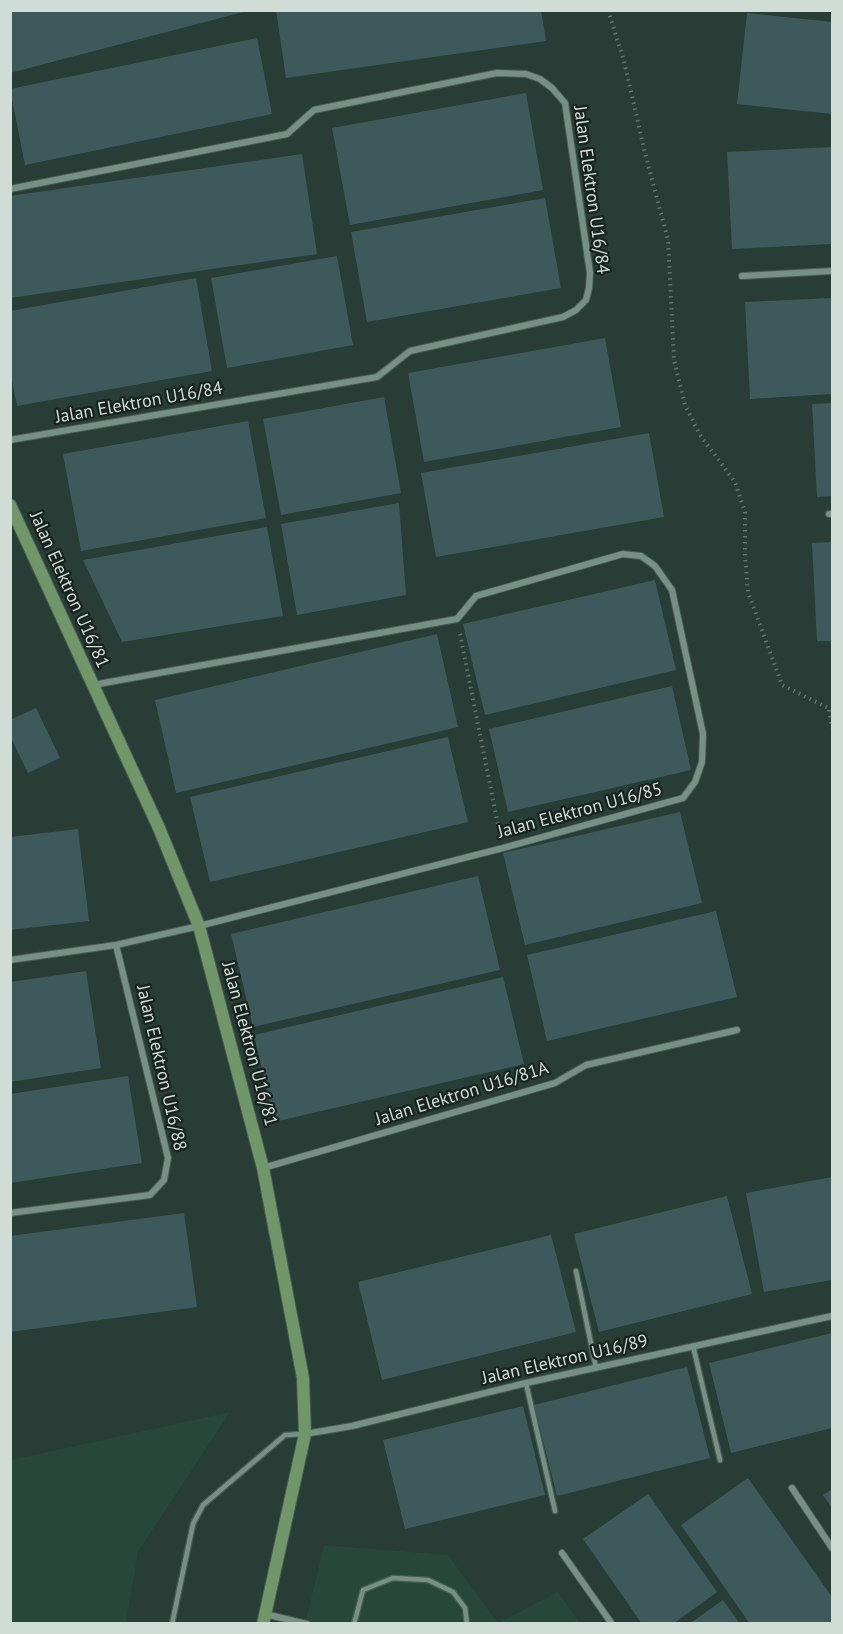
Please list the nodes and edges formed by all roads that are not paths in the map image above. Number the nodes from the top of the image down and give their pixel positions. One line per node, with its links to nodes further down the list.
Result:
1 (10, 189): 4 (street, Jalan Elektron U16/84)
2 (832, 272): 3 (street)
3 (742, 276)
4 (10, 440)
5 (10, 505): 6 (street, Jalan Elektron U16/81)
6 (92, 685): 7 (street, Jalan Elektron U16/81); 7 (street, Jalan Elektron U16/85)
7 (199, 926): 8 (street, Jalan Elektron U16/85); 11 (street, Jalan Elektron U16/81)
8 (116, 945): 9 (street); 12 (street, Jalan Elektron U16/88)
9 (10, 960)
10 (737, 1030): 11 (street, Jalan Elektron U16/81A)
11 (263, 1168): 18 (street, Jalan Elektron U16/81)
12 (10, 1213)
13 (576, 1271): 16 (lane)
14 (832, 1316): 15 (street, Jalan Elektron U16/89)
15 (693, 1346): 16 (street, Jalan Elektron U16/89); 19 (lane)
16 (596, 1368): 17 (street, Jalan Elektron U16/89)
17 (526, 1383): 18 (street, Jalan Elektron U16/89); 21 (lane)
18 (304, 1434): 24 (street, Jalan Elektron U16/81); 25 (lane)
19 (720, 1460)
20 (792, 1488): 22 (street)
21 (555, 1511)
22 (832, 1548)
23 (562, 1553): 29 (street)
24 (264, 1619): 26 (street)
25 (172, 1623)
26 (307, 1623)
27 (354, 1623): 28 (lane)
28 (467, 1623)
29 (612, 1623)

